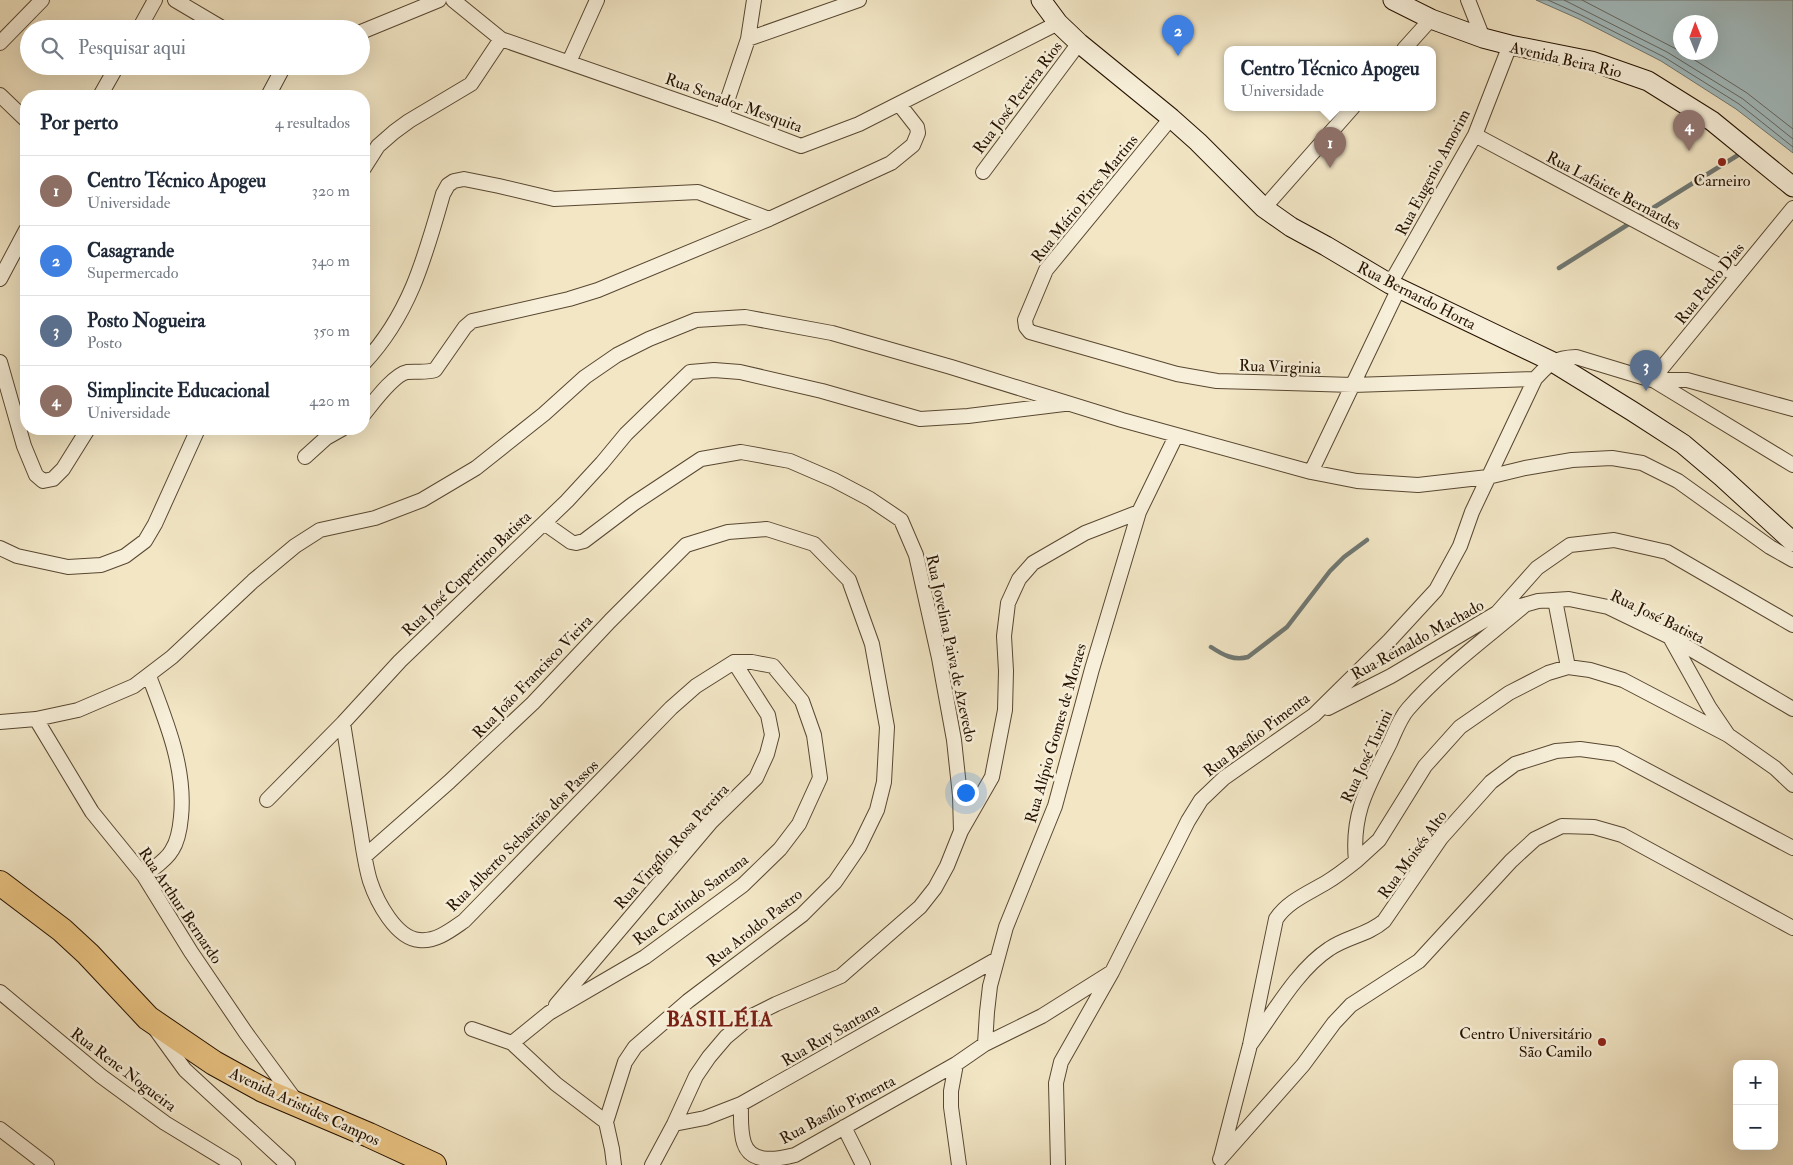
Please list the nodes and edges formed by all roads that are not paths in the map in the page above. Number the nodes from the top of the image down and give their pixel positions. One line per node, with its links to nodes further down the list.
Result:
1 (42, 0): 13 (street)
2 (156, 0): 14 (street)
3 (175, 0): 15 (street)
4 (439, 0): 18 (street)
5 (453, 0): 20 (street, Rua Senador Mesquita)
6 (597, 0): 26 (street)
7 (754, 0): 21 (street)
8 (859, 0): 21 (street)
9 (1041, 0): 16 (main road, Rua Bernardo Horta)
10 (1398, 0): 12 (main road, Avenida Beira Rio)
11 (1468, 0): 19 (street)
12 (1431, 18): 19 (main road, Avenida Beira Rio); 24 (street)
13 (22, 20)
14 (144, 20)
15 (209, 20)
16 (1058, 22): 23 (main road, Rua Bernardo Horta); 32 (street, Rua Senador Mesquita)
17 (20, 23): 22 (street)
18 (370, 28)
19 (1483, 38): 25 (main road, Avenida Beira Rio)
20 (501, 39): 26 (street, Rua Senador Mesquita); 38 (street)
21 (748, 39): 35 (street)
22 (0, 43)
23 (1079, 43): 36 (main road, Rua Bernardo Horta); 39 (street, Rua José Pereira Rios)
24 (1407, 46)
25 (1510, 46): 37 (street, Rua Eugenio Amorim); 40 (main road, Avenida Beira Rio)
26 (569, 62): 35 (street, Rua Senador Mesquita)
27 (112, 75): 29 (street)
28 (279, 75): 30 (street)
29 (103, 90)
30 (271, 90)
31 (0, 95): 34 (street)
32 (899, 104): 35 (street, Rua Senador Mesquita); 43 (street)
33 (1349, 111): 41 (street)
34 (20, 114)
35 (722, 116)
36 (1171, 118): 41 (main road, Rua Bernardo Horta); 48 (street, Rua Mário Pires Martins)
37 (1475, 135): 45 (street, Rua Lafaiete Bernardes); 47 (street, Rua Eugenio Amorim)
38 (370, 159)
39 (983, 172)
40 (1793, 187)
41 (1264, 208): 47 (main road, Rua Bernardo Horta)
42 (1793, 208): 45 (street, Rua Pedro Dias)
43 (769, 219): 49 (street); 56 (street)
44 (20, 241): 46 (street)
45 (1737, 275): 53 (street, Rua Pedro Dias)
46 (0, 279)
47 (1394, 286): 51 (main road, Rua Bernardo Horta); 54 (street, Rua Eugenio Amorim)
48 (1030, 332): 54 (street, Rua Virginia)
49 (370, 357)
50 (0, 362): 58 (street)
51 (1551, 362): 52 (street, Rua Basílio Pimenta); 53 (street); 71 (main road, Rua Bernardo Horta)
52 (1535, 379): 54 (street, Rua Virginia); 67 (street, Rua Basílio Pimenta)
53 (1652, 380): 57 (street); 65 (street)
54 (1353, 385): 66 (street, Rua Eugenio Amorim)
55 (1068, 404): 63 (street); 69 (street, Rua José Cupertino Batista); 81 (street)
56 (370, 407)
57 (1793, 409)
58 (20, 432)
59 (21, 435): 60 (street)
60 (84, 435)
61 (195, 435): 72 (street)
62 (327, 435): 64 (street)
63 (1176, 436): 66 (street); 68 (street, Rua Alípio Gomes de Moraes)
64 (305, 457)
65 (1793, 466)
66 (1311, 472): 67 (street)
67 (1488, 477): 73 (street); 83 (street, Rua Basílio Pimenta)
68 (1139, 512): 92 (street); 99 (street, Rua Alípio Gomes de Moraes)
69 (544, 523): 86 (street, Rua José Cupertino Batista); 92 (street, Rua Jovelina Paiva de Azevedo)
70 (728, 532): 94 (street, Rua João Francisco Vieira); 111 (street, Rua Aroldo Pastro)
71 (1792, 538)
72 (0, 548)
73 (1793, 560)
74 (1555, 600): 75 (street, Rua José Batista); 78 (street, Rua José Batista); 80 (street)
75 (1525, 605): 76 (street, Rua José Batista); 95 (street, Rua José Turini)
76 (1497, 613): 77 (street, Rua Reinaldo Machado); 83 (street, Rua Reinaldo Machado)
77 (1793, 625)
78 (1670, 638): 82 (street, Rua José Batista); 87 (street)
79 (734, 662): 94 (street, Rua Alberto Sebastião dos Passos); 102 (street, Rua Virgílio Rosa Pereira); 102 (street, Rua Carlindo Santana)
80 (1568, 667): 87 (street); 95 (street)
81 (149, 676): 84 (street); 96 (street)
82 (1793, 709)
83 (1314, 715): 100 (street, Rua Basílio Pimenta)
84 (36, 718): 85 (street); 96 (street, Rua Arthur Bernardo)
85 (0, 722)
86 (343, 723): 91 (street, Rua José Cupertino Batista); 94 (street, Rua Alberto Sebastião dos Passos)
87 (1728, 735): 88 (street)
88 (1775, 768): 89 (street); 90 (street)
89 (1793, 777)
90 (1793, 785)
91 (267, 800)
92 (961, 831): 112 (street)
93 (1793, 848): 107 (street, Rua Moisés Alto)
94 (364, 856)
95 (1356, 861): 107 (street)
96 (144, 876): 110 (street, Rua Arthur Bernardo)
97 (0, 883): 103 (highway, Avenida Aristides Campos)
98 (1793, 928): 115 (street)
99 (997, 959): 106 (street, Rua Alípio Gomes de Moraes); 109 (street, Rua Ruy Santana)
100 (1112, 972): 106 (street, Rua Basílio Pimenta); 124 (street)
101 (0, 992): 117 (street, Rua Rene Nogueira)
102 (549, 1013): 105 (street, Rua Carlindo Santana)
103 (148, 1018): 110 (highway, Avenida Aristides Campos); 118 (street)
104 (472, 1029): 105 (street)
105 (512, 1043): 111 (street)
106 (985, 1044): 108 (street, Rua Basílio Pimenta)
107 (1250, 1045): 115 (street)
108 (956, 1064): 113 (street, Rua Basílio Pimenta); 123 (street)
109 (741, 1104): 112 (street, Rua Ruy Santana); 113 (street, Rua Basílio Pimenta)
110 (301, 1107): 119 (highway, Avenida Aristides Campos)
111 (606, 1122): 120 (street)
112 (674, 1124): 121 (street)
113 (844, 1127): 122 (street)
114 (0, 1129): 116 (street)
115 (1220, 1162)
116 (47, 1165)
117 (234, 1165)
118 (288, 1165)
119 (434, 1165)
120 (614, 1165)
121 (652, 1165)
122 (862, 1165)
123 (959, 1165)
124 (1058, 1165)

